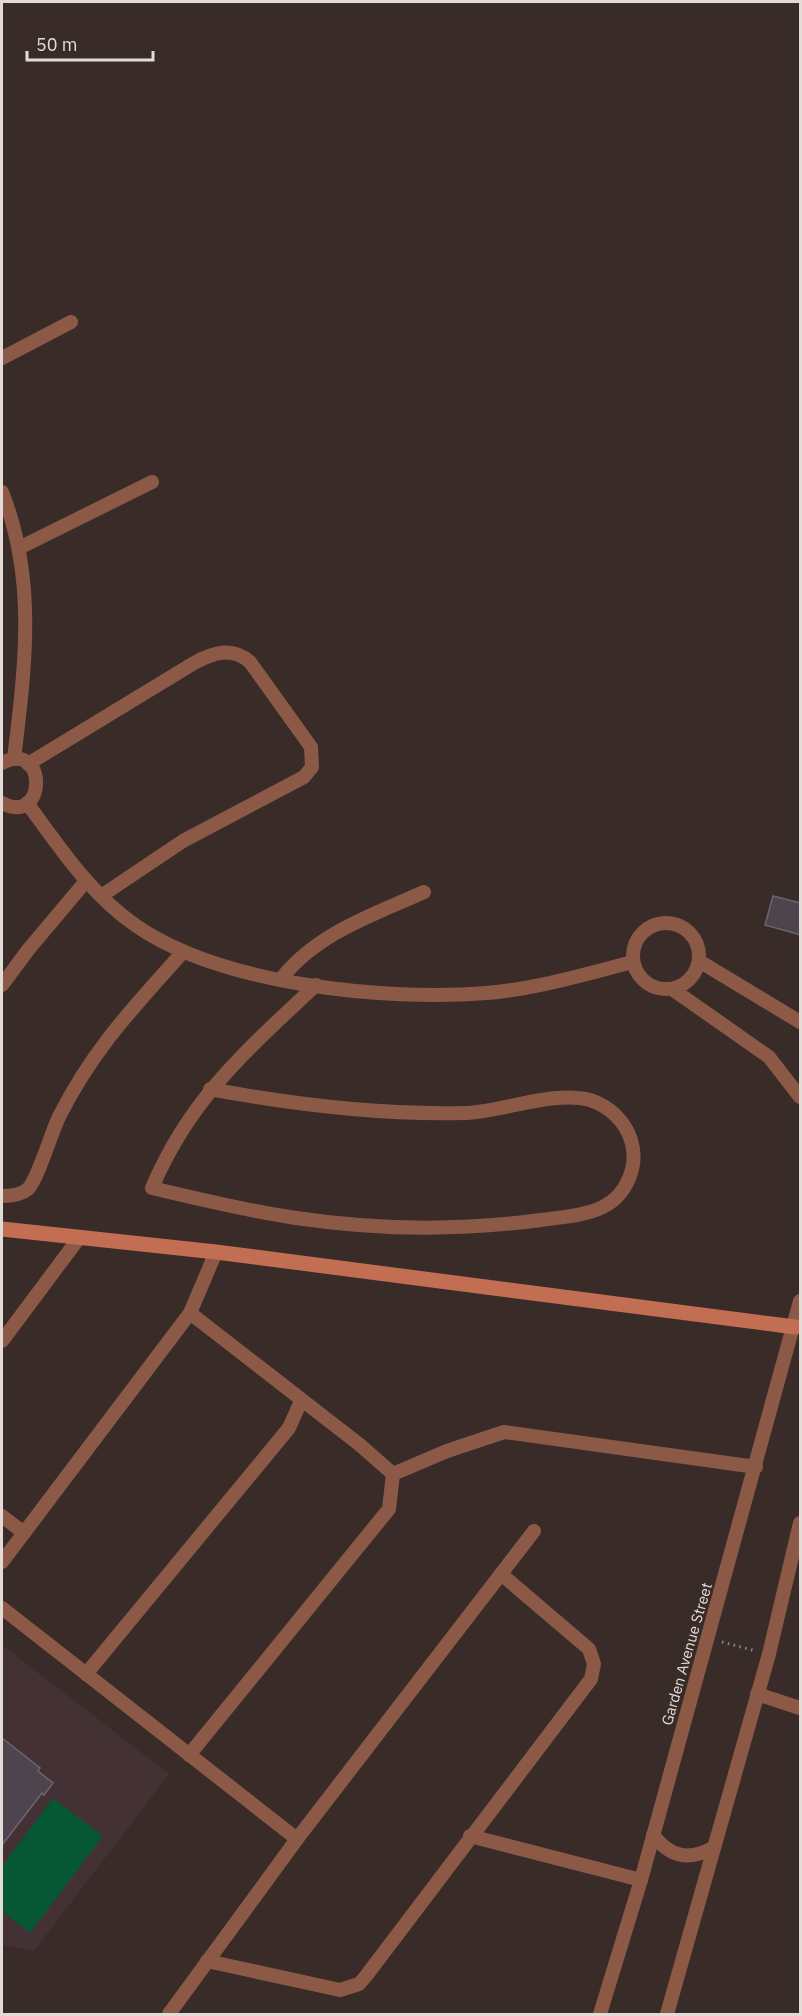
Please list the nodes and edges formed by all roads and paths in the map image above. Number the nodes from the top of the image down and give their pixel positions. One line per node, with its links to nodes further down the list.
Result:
1 (71, 322): 2 (street)
2 (2, 358)
3 (152, 482): 5 (street)
4 (2, 492): 5 (street)
5 (19, 548): 6 (street)
6 (8, 761): 7 (street)
7 (28, 764): 9 (street); 12 (street)
8 (2, 803): 9 (street)
9 (27, 803): 10 (street)
10 (86, 881): 12 (street); 17 (street)
11 (424, 892): 16 (street)
12 (101, 896): 13 (street)
13 (183, 952): 16 (street); 23 (street)
14 (699, 960): 15 (street); 19 (street); 20 (street)
15 (633, 962): 18 (street); 19 (street)
16 (281, 979): 18 (street)
17 (2, 985)
18 (316, 985): 21 (street)
19 (672, 989): 22 (street)
20 (801, 1022)
21 (210, 1089): 21 (street)
22 (801, 1097)
23 (2, 1196)
24 (2, 1230): 25 (street)
25 (79, 1238): 26 (street); 30 (street)
26 (216, 1252): 28 (street); 29 (street)
27 (801, 1301): 29 (street, Garden Avenue Street)
28 (190, 1313): 31 (street); 37 (street)
29 (795, 1327): 32 (street, Garden Avenue Street)
30 (2, 1341)
31 (301, 1401): 33 (street); 43 (street)
32 (756, 1467): 33 (street); 41 (street, Garden Avenue Street)
33 (393, 1474): 46 (street)
34 (2, 1516): 37 (street)
35 (801, 1523): 42 (street)
36 (534, 1531): 39 (street)
37 (24, 1533): 38 (street)
38 (2, 1562)
39 (501, 1574): 48 (street); 49 (street)
40 (2, 1608): 43 (street)
41 (708, 1639): 42 (path); 47 (street, Garden Avenue Street)
42 (769, 1654): 44 (street)
43 (86, 1674): 46 (street)
44 (757, 1694): 45 (street); 50 (street)
45 (801, 1708)
46 (189, 1755): 49 (street)
47 (652, 1835): 50 (street); 51 (street, Garden Avenue Street)
48 (470, 1836): 51 (street); 52 (street)
49 (297, 1839): 52 (street)
50 (713, 1848): 55 (street)
51 (641, 1880): 54 (street, Garden Avenue Street)
52 (207, 1961): 53 (street)
53 (169, 2014)
54 (600, 2014)
55 (667, 2014)

